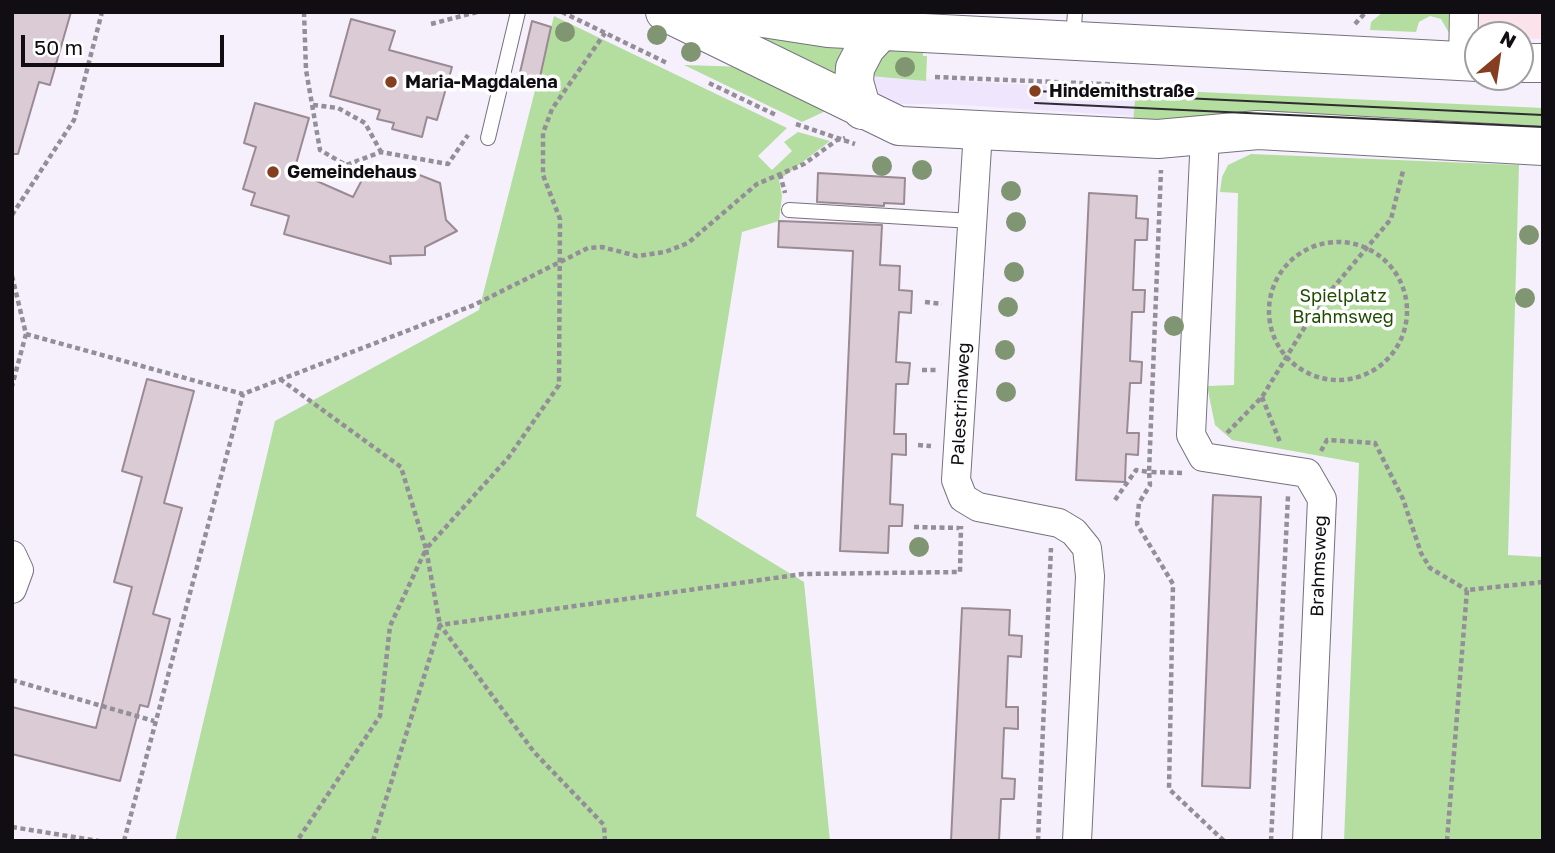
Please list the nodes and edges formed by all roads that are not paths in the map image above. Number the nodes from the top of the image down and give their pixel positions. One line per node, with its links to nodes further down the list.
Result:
1 (518, 12): 10 (lane)
2 (665, 12): 7 (street)
3 (724, 12): 5 (street)
4 (1074, 27): 5 (street); 6 (street)
5 (881, 31): 7 (street)
6 (1464, 61)
7 (862, 110): 8 (street)
8 (978, 131): 9 (street); 13 (street, Palestrinaweg)
9 (1205, 135): 11 (street); 17 (street, Brahmsweg)
10 (488, 138)
11 (1543, 146)
12 (789, 210): 13 (lane)
13 (972, 221): 16 (street, Palestrinaweg)
14 (12, 555): 15 (street)
15 (12, 589)
16 (1077, 841)
17 (1307, 841)

